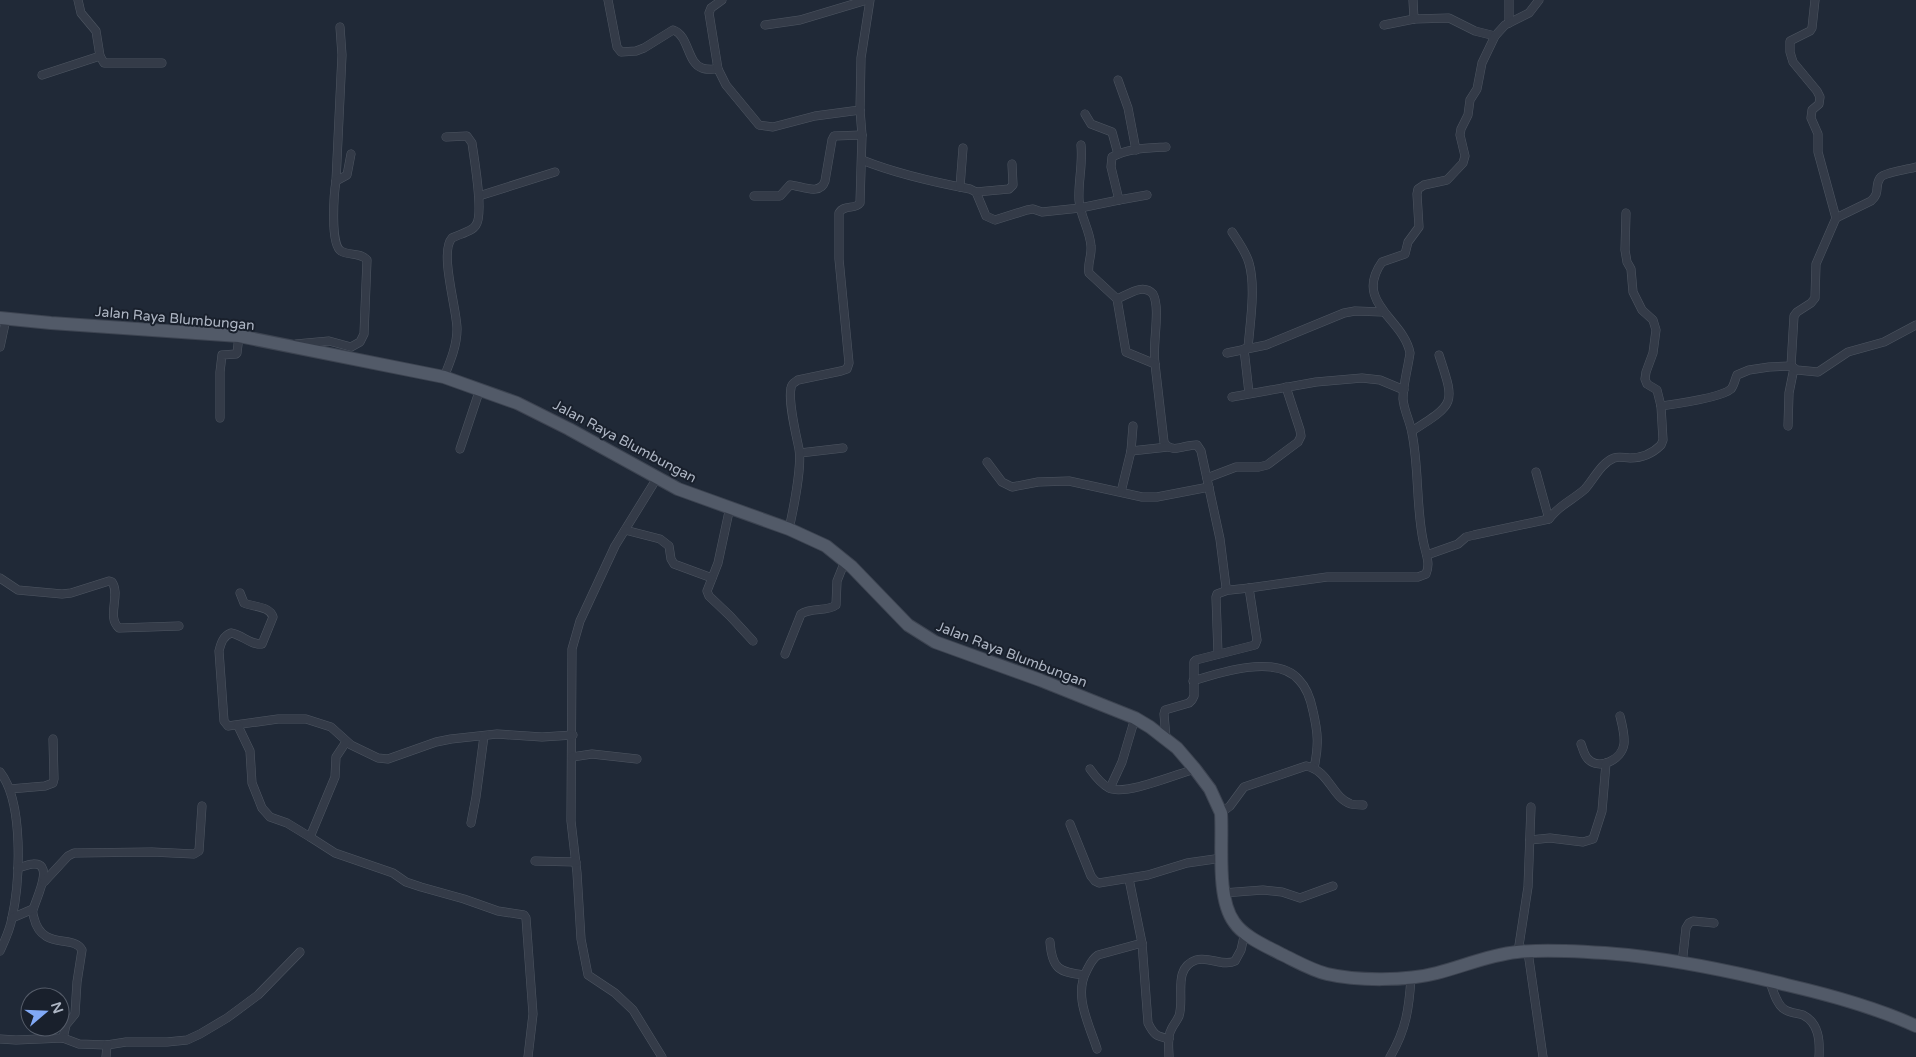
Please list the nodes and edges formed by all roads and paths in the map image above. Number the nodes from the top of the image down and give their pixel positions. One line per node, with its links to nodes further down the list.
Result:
1 (78, 0): 15 (street)
2 (608, 0): 17 (street)
3 (722, 0): 17 (street)
4 (868, 0): 11 (street); 20 (street)
5 (1413, 0): 9 (street)
6 (1509, 0): 10 (street)
7 (1539, 0): 10 (street)
8 (1815, 0): 43 (street)
9 (1414, 20): 12 (street); 14 (street)
10 (1508, 23): 14 (street)
11 (765, 25)
12 (1384, 25)
13 (340, 27): 34 (street)
14 (1495, 36): 46 (street)
15 (100, 56): 16 (street); 18 (street)
16 (162, 63)
17 (718, 69): 20 (street)
18 (42, 75)
19 (1118, 80): 27 (street)
20 (860, 110): 22 (street)
21 (1085, 114): 29 (street)
22 (862, 134): 30 (street); 39 (street)
23 (446, 137): 38 (street)
24 (1081, 145): 41 (street)
25 (1166, 146): 27 (street)
26 (963, 148): 35 (street)
27 (1136, 150): 29 (street)
28 (351, 154): 34 (street)
29 (1118, 154): 40 (street)
30 (862, 160): 35 (street); 72 (street)
31 (1012, 164): 36 (street)
32 (1916, 167): 43 (street)
33 (555, 172): 38 (street)
34 (336, 182): 50 (street)
35 (960, 187): 36 (street)
36 (976, 192): 41 (street)
37 (1147, 195): 40 (street)
38 (478, 196): 57 (street)
39 (754, 196)
40 (1119, 200): 41 (street)
41 (1080, 208): 45 (street)
42 (1626, 213): 63 (street)
43 (1836, 218): 56 (street)
44 (1232, 232): 52 (street)
45 (1118, 299): 55 (street); 55 (street)
46 (1383, 312): 52 (street); 60 (street)
47 (3, 318): 49 (main road, Jalan Raya Blumbungan); 51 (street)
48 (1916, 325): 56 (street)
49 (239, 336): 50 (main road, Jalan Raya Blumbungan); 64 (street)
50 (289, 345): 57 (main road, Jalan Raya Blumbungan)
51 (0, 347)
52 (1246, 349): 53 (street); 61 (street)
53 (1227, 353)
54 (1438, 355): 67 (street)
55 (1154, 364): 68 (street)
56 (1792, 367): 63 (street); 66 (street)
57 (444, 378): 59 (main road, Jalan Raya Blumbungan)
58 (1286, 387): 60 (street); 61 (street); 76 (street)
59 (480, 389): 70 (street); 75 (main road, Jalan Raya Blumbungan)
60 (1404, 390): 67 (street)
61 (1249, 393): 62 (street)
62 (1232, 397)
63 (1661, 406): 80 (street)
64 (220, 418)
65 (1133, 426): 71 (street)
66 (1788, 426)
67 (1412, 431): 83 (street)
68 (1168, 447): 71 (street); 76 (street)
69 (843, 448): 72 (street)
70 (460, 449)
71 (1131, 451): 78 (street)
72 (800, 453): 81 (street)
73 (987, 462): 78 (street)
74 (1536, 472): 80 (street)
75 (658, 478): 79 (main road, Jalan Raya Blumbungan); 82 (street)
76 (1207, 478): 77 (street)
77 (1209, 487): 78 (street); 88 (street)
78 (1121, 492)
79 (730, 507): 81 (main road, Jalan Raya Blumbungan); 86 (street)
80 (1550, 519): 83 (street)
81 (789, 529): 84 (main road, Jalan Raya Blumbungan)
82 (625, 530): 86 (street); 98 (street)
83 (1427, 555): 87 (street)
84 (844, 561): 92 (street); 96 (main road, Jalan Raya Blumbungan)
85 (0, 578): 90 (street)
86 (712, 578): 91 (street)
87 (1249, 588): 88 (street); 93 (street)
88 (1228, 590): 93 (street)
89 (240, 593): 97 (street)
90 (179, 626)
91 (753, 641)
92 (786, 654)
93 (1218, 654): 94 (street)
94 (1193, 681): 100 (street); 107 (street)
95 (1620, 716): 106 (street)
96 (1135, 718): 100 (main road, Jalan Raya Blumbungan); 111 (street)
97 (238, 726): 102 (street); 119 (street)
98 (573, 735): 99 (street); 104 (street)
99 (484, 736): 102 (street); 117 (street)
100 (1166, 738): 109 (main road, Jalan Raya Blumbungan)
101 (53, 739): 112 (street)
102 (346, 742): 119 (street)
103 (1581, 744): 106 (street)
104 (572, 756): 105 (street); 123 (street)
105 (637, 759)
106 (1606, 763): 120 (street)
107 (1314, 768): 113 (street); 116 (street)
108 (1090, 769): 111 (street)
109 (1195, 769): 111 (street); 116 (main road, Jalan Raya Blumbungan)
110 (0, 772): 112 (street)
111 (1110, 788)
112 (10, 789): 124 (street)
113 (1363, 805)
114 (202, 806): 126 (street)
115 (1532, 807): 120 (street)
116 (1221, 813): 121 (main road, Jalan Raya Blumbungan)
117 (471, 823)
118 (1070, 824): 125 (street)
119 (310, 837): 149 (street)
120 (1530, 840): 137 (street)
121 (1222, 858): 125 (street); 128 (main road, Jalan Raya Blumbungan)
122 (535, 861): 123 (street)
123 (576, 862): 150 (street)
124 (18, 868): 126 (street); 130 (street)
125 (1129, 879): 134 (street)
126 (44, 882): 129 (street)
127 (1333, 886): 128 (street)
128 (1223, 893): 132 (main road, Jalan Raya Blumbungan)
129 (33, 909): 130 (street); 143 (street)
130 (12, 918): 135 (street)
131 (1714, 923): 138 (street)
132 (1245, 932): 140 (main road, Jalan Raya Blumbungan); 145 (street)
133 (1050, 942): 139 (street)
134 (1142, 943): 139 (street); 145 (street)
135 (0, 951)
136 (300, 952): 146 (street)
137 (1523, 952): 138 (main road, Jalan Raya Blumbungan); 140 (main road, Jalan Raya Blumbungan); 153 (street)
138 (1682, 964): 141 (main road, Jalan Raya Blumbungan)
139 (1084, 975): 147 (street)
140 (1411, 978): 152 (street)
141 (1769, 980): 142 (main road, Jalan Raya Blumbungan); 154 (street)
142 (1916, 1026)
143 (63, 1038): 144 (street); 146 (street)
144 (0, 1039)
145 (1169, 1039): 151 (street)
146 (107, 1044): 148 (street)
147 (1097, 1049)
148 (106, 1057)
149 (528, 1057)
150 (662, 1057)
151 (1169, 1057)
152 (1390, 1057)
153 (1543, 1057)
154 (1819, 1057)

